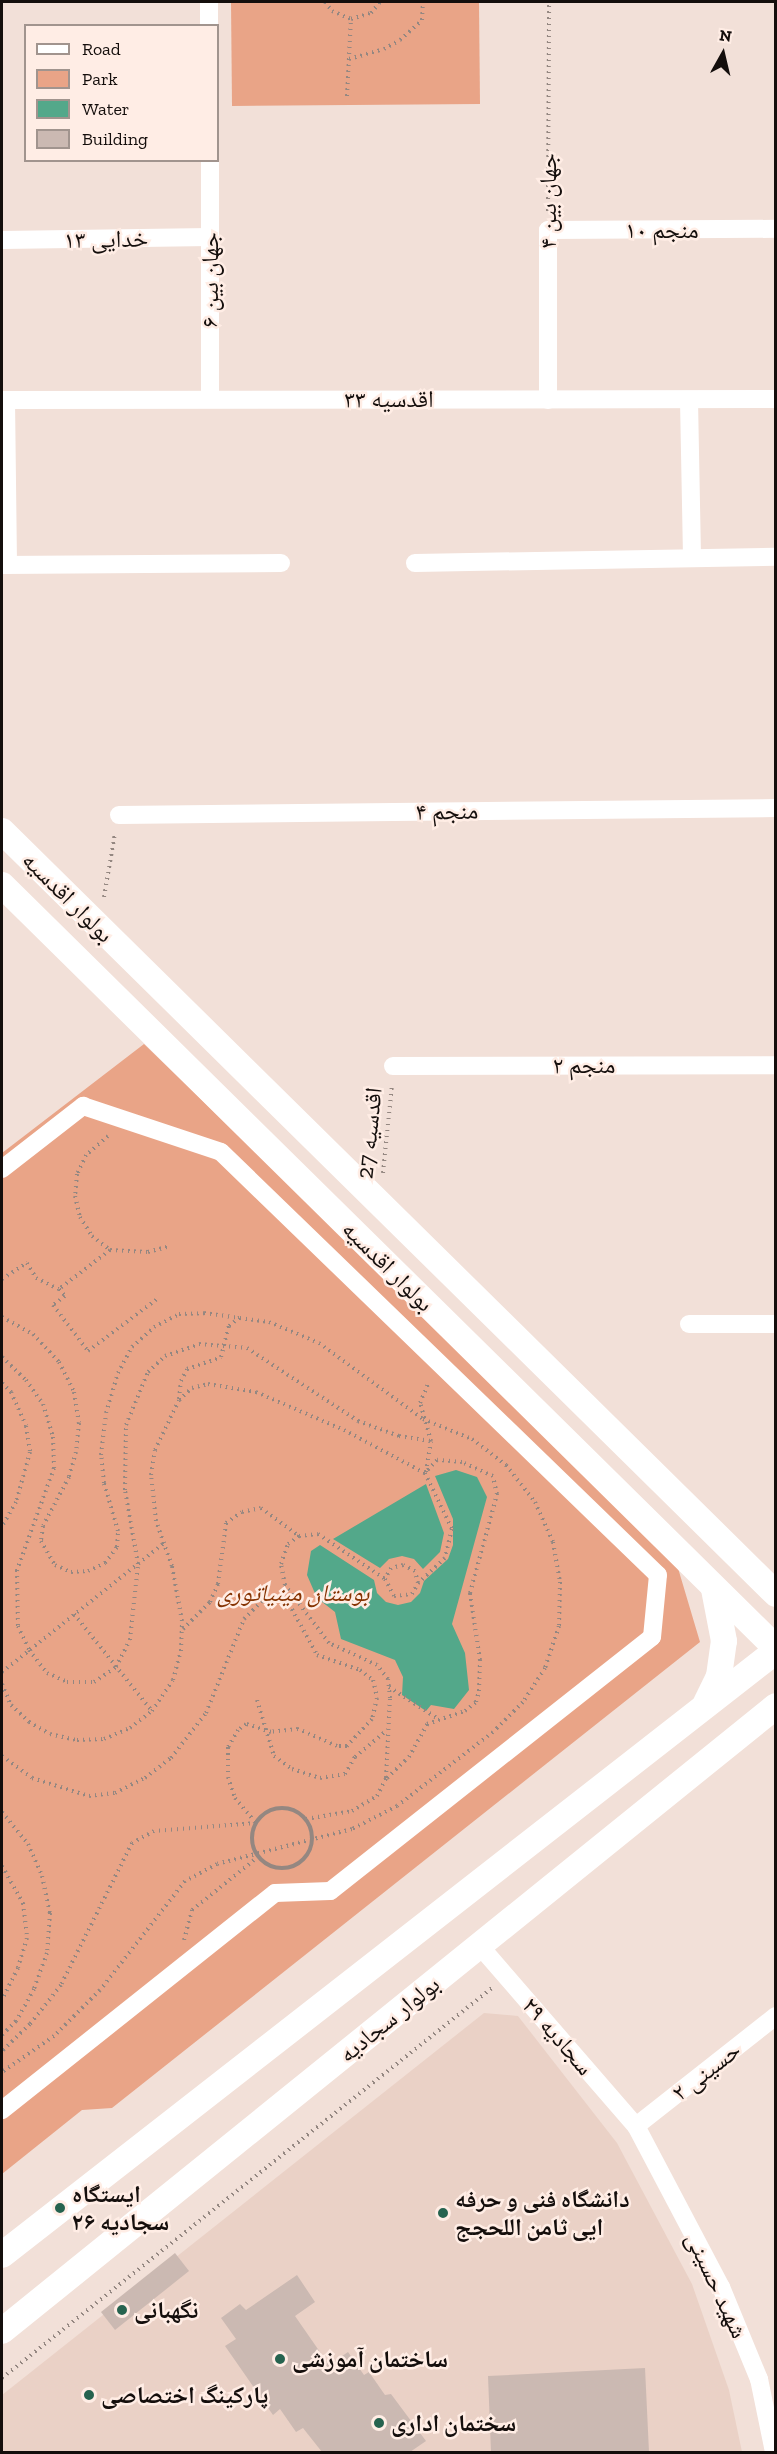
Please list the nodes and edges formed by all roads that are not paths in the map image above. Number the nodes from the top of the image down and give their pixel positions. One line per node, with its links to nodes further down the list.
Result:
1 (209, 2): 2 (street)
2 (209, 24)
3 (210, 162): 6 (street, جهان بین ۶)
4 (776, 229): 5 (street, منجم ۱۰)
5 (548, 230): 11 (street, جهان بین ۴)
6 (210, 237): 7 (street, خدایی ۱۳); 8 (street, جهان بین ۶)
7 (2, 240)
8 (210, 399): 10 (street, اقدسیه ۳۳); 11 (street, اقدسیه ۳۳)
9 (776, 399): 12 (street, اقدسیه ۳۳)
10 (4, 400): 17 (street)
11 (548, 400): 12 (street, اقدسیه ۳۳)
12 (689, 400): 14 (street)
13 (776, 557): 14 (street)
14 (692, 558): 16 (street)
15 (281, 563): 17 (street)
16 (415, 563)
17 (5, 565)
18 (776, 808): 19 (street, منجم ۴)
19 (119, 815)
20 (2, 831): 28 (main road, بولوار اقدسیه)
21 (2, 885): 27 (main road, بولوار اقدسیه)
22 (776, 1065): 23 (street, منجم ۲)
23 (393, 1066)
24 (2, 1169): 34 (street)
25 (689, 1324): 26 (street)
26 (776, 1324)
27 (712, 1586): 29 (main road, بولوار اقدسیه); 30 (main road)
28 (776, 1594)
29 (776, 1650): 30 (main road)
30 (705, 1706): 36 (main road)
31 (776, 1706): 32 (main road, بولوار سجادیه)
32 (479, 1946): 35 (street, سجادیه ۲۹); 37 (main road, بولوار سجادیه)
33 (776, 2016): 35 (street, حسینی ۲)
34 (2, 2110)
35 (636, 2126): 38 (street, شهید حسینی)
36 (2, 2255)
37 (2, 2331)
38 (774, 2452)

